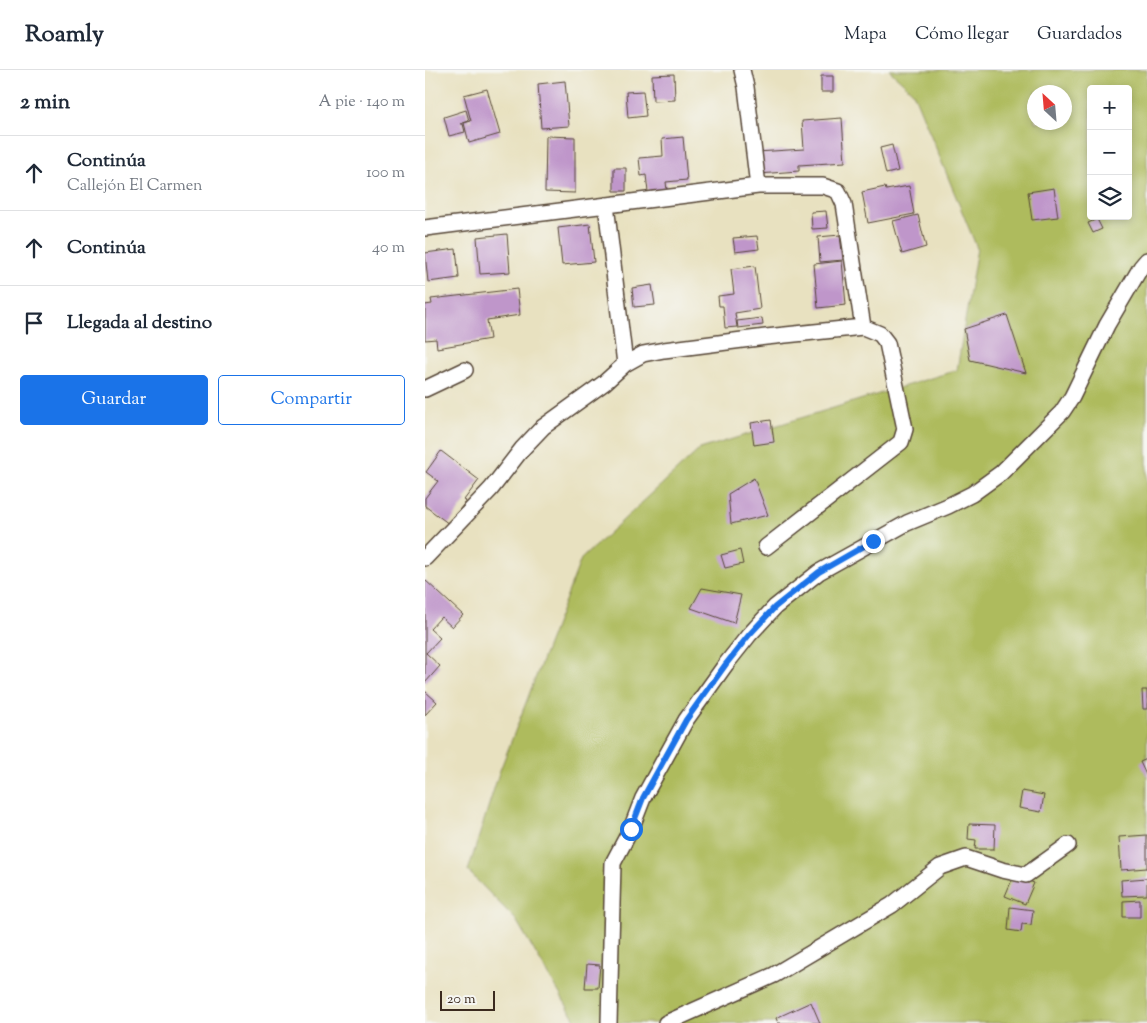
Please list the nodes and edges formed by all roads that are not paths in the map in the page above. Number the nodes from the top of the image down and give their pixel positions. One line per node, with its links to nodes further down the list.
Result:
1 (742, 70): 2 (street)
2 (757, 186): 3 (street); 6 (street)
3 (606, 206): 4 (street); 7 (street)
4 (425, 228)
5 (1147, 260): 13 (street)
6 (863, 327): 7 (street); 10 (street)
7 (625, 364): 11 (street)
8 (465, 370): 9 (street)
9 (425, 389)
10 (766, 547)
11 (425, 558)
12 (1068, 845): 14 (street)
13 (609, 1023)
14 (666, 1023)

